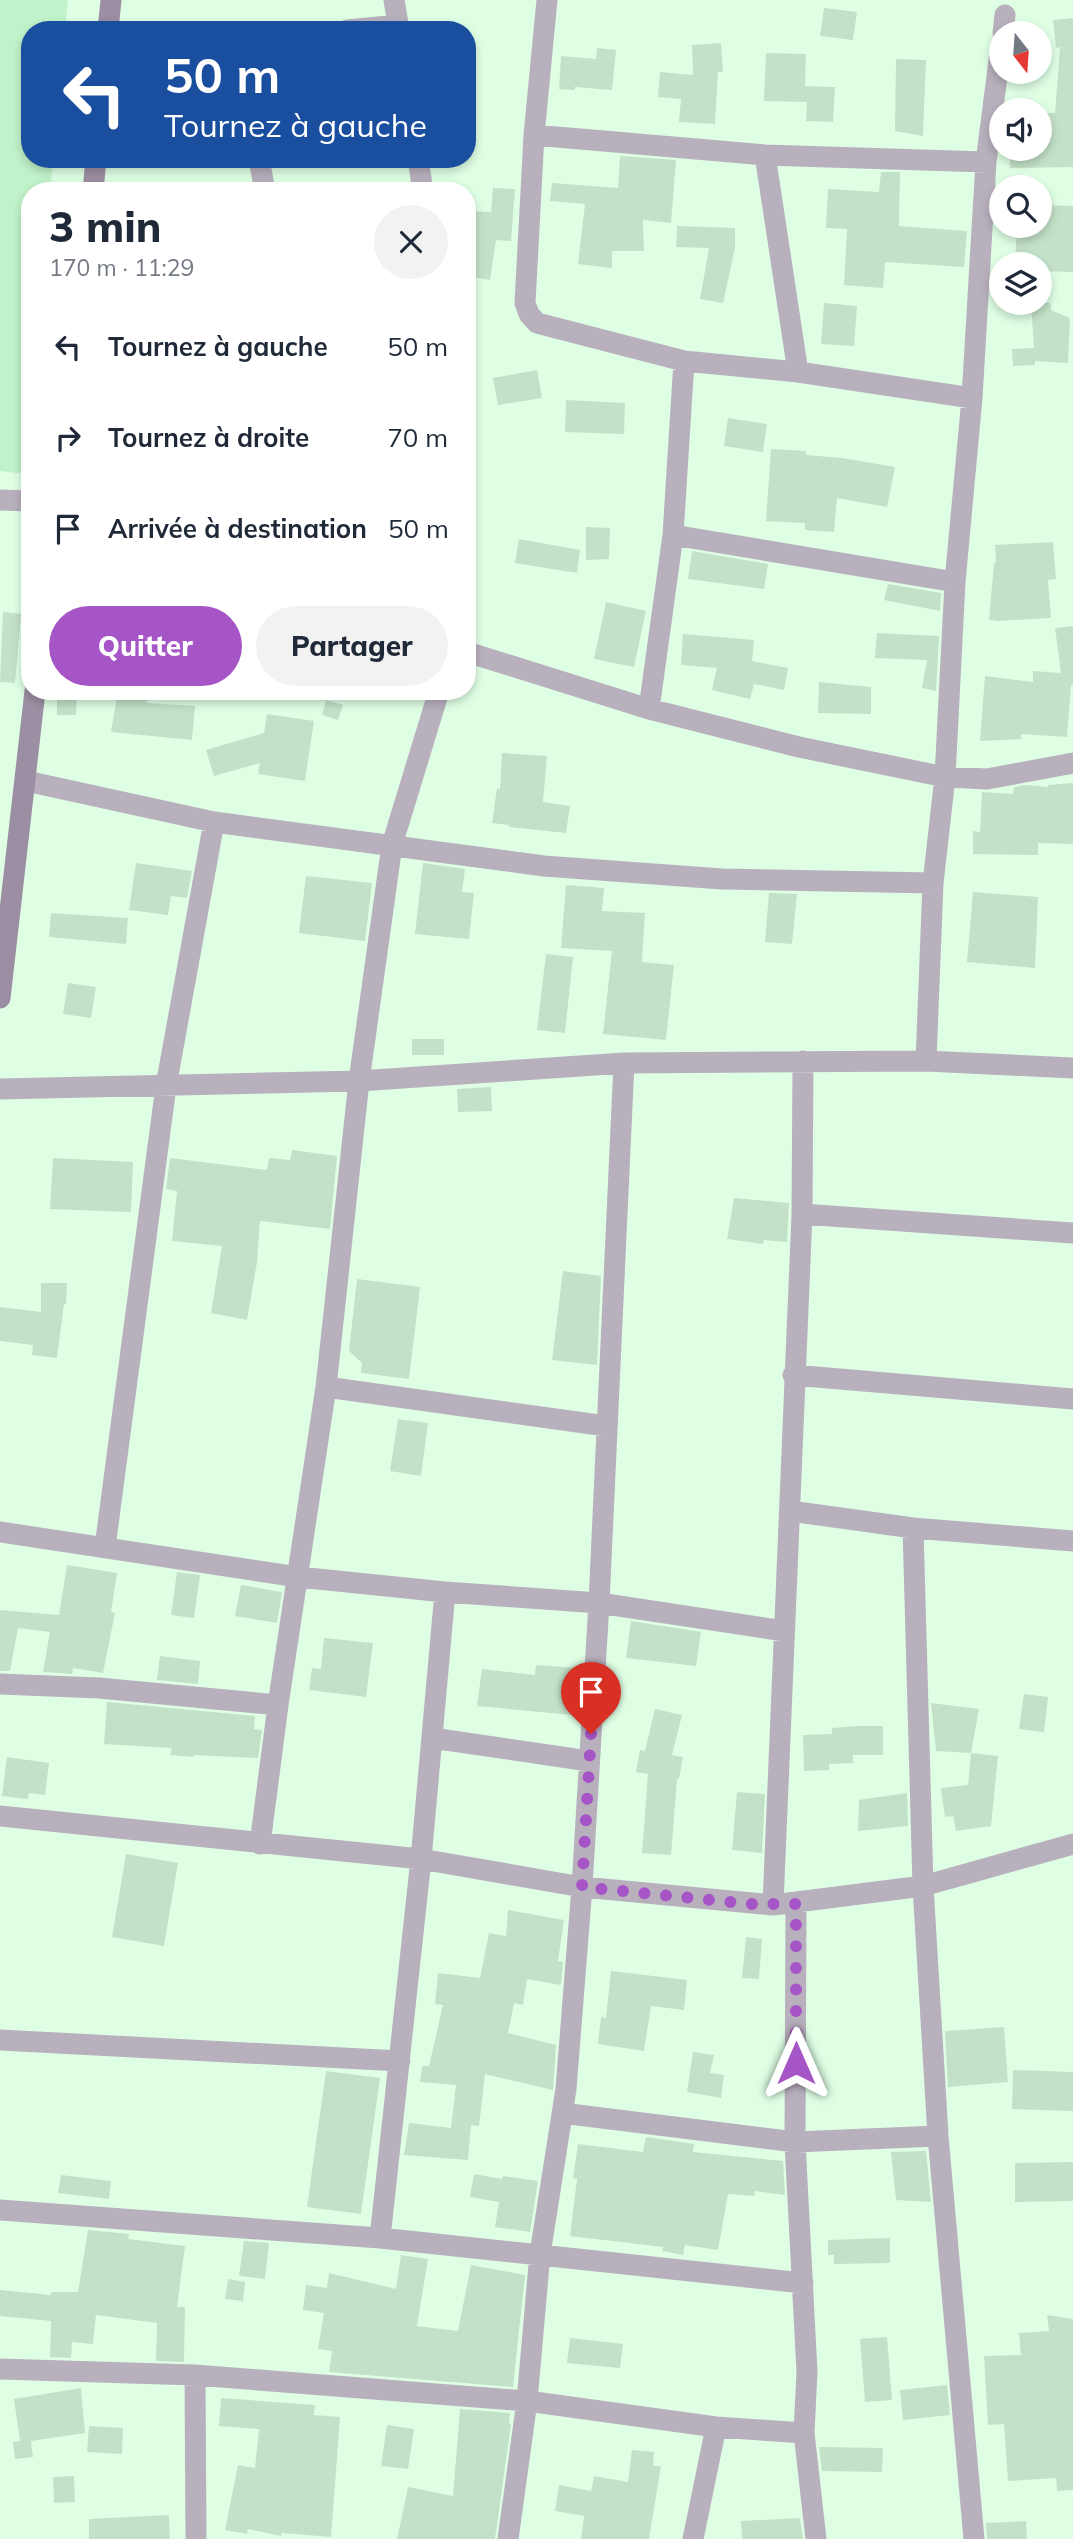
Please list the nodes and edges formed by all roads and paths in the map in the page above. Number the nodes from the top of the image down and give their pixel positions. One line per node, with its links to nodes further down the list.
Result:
1 (111, 0): 4 (main road)
2 (394, 0): 5 (street)
3 (547, 0): 7 (street)
4 (109, 21)
5 (398, 21)
6 (996, 84): 9 (street)
7 (534, 135): 8 (street); 10 (street)
8 (765, 155): 9 (street); 11 (street)
9 (986, 162): 12 (street)
10 (684, 361): 11 (street); 15 (street)
11 (798, 372): 12 (street)
12 (972, 398): 16 (street)
13 (0, 500): 14 (street)
14 (21, 501)
15 (673, 535): 16 (street); 20 (street)
16 (956, 582): 22 (street)
17 (476, 655): 20 (street)
18 (34, 700): 23 (main road)
19 (436, 700): 25 (street)
20 (649, 709): 22 (street)
21 (1073, 763): 22 (street)
22 (945, 777): 26 (street)
23 (26, 781): 24 (street); 27 (main road)
24 (214, 822): 25 (street); 33 (street)
25 (392, 845): 26 (street); 32 (street)
26 (933, 883): 28 (street)
27 (0, 998)
28 (926, 1060): 29 (street); 31 (street)
29 (803, 1061): 30 (street); 35 (street)
30 (624, 1063): 32 (street); 40 (street)
31 (1073, 1068)
32 (359, 1081): 33 (street); 38 (street)
33 (166, 1086): 34 (street); 45 (street)
34 (0, 1088)
35 (802, 1214): 36 (street); 37 (street)
36 (1073, 1233)
37 (793, 1375): 39 (street); 41 (street)
38 (326, 1387): 40 (street); 46 (street)
39 (1073, 1399)
40 (606, 1426): 48 (street)
41 (790, 1511): 42 (street); 49 (street)
42 (913, 1528): 44 (street); 58 (street)
43 (0, 1532): 45 (street)
44 (1073, 1541)
45 (105, 1547): 46 (street)
46 (298, 1577): 47 (street); 51 (street)
47 (445, 1592): 48 (street); 52 (street)
48 (599, 1603): 49 (street); 53 (street)
49 (784, 1631): 61 (street)
50 (0, 1684): 51 (street)
51 (278, 1705): 55 (street)
52 (432, 1738): 53 (street); 57 (street)
53 (589, 1761): 59 (street)
54 (0, 1816): 55 (street)
55 (260, 1844): 57 (street)
56 (1073, 1844): 58 (street)
57 (421, 1859): 59 (street); 63 (street)
58 (923, 1886): 60 (street); 65 (street)
59 (582, 1887): 61 (street); 64 (street)
60 (796, 1904): 61 (street); 66 (street)
61 (774, 1905)
62 (0, 2040): 63 (street)
63 (401, 2061): 68 (street)
64 (562, 2113): 66 (street); 69 (street)
65 (938, 2136): 66 (street); 80 (street)
66 (795, 2142): 70 (street)
67 (0, 2210): 68 (street)
68 (380, 2238): 69 (street)
69 (540, 2254): 70 (street); 73 (street)
70 (803, 2283): 75 (street)
71 (0, 2369): 72 (street)
72 (194, 2375): 73 (street); 76 (street)
73 (527, 2401): 74 (street); 77 (street)
74 (716, 2427): 75 (street); 78 (street)
75 (804, 2433): 79 (street)
76 (196, 2539)
77 (508, 2539)
78 (693, 2539)
79 (816, 2539)
80 (974, 2539)

